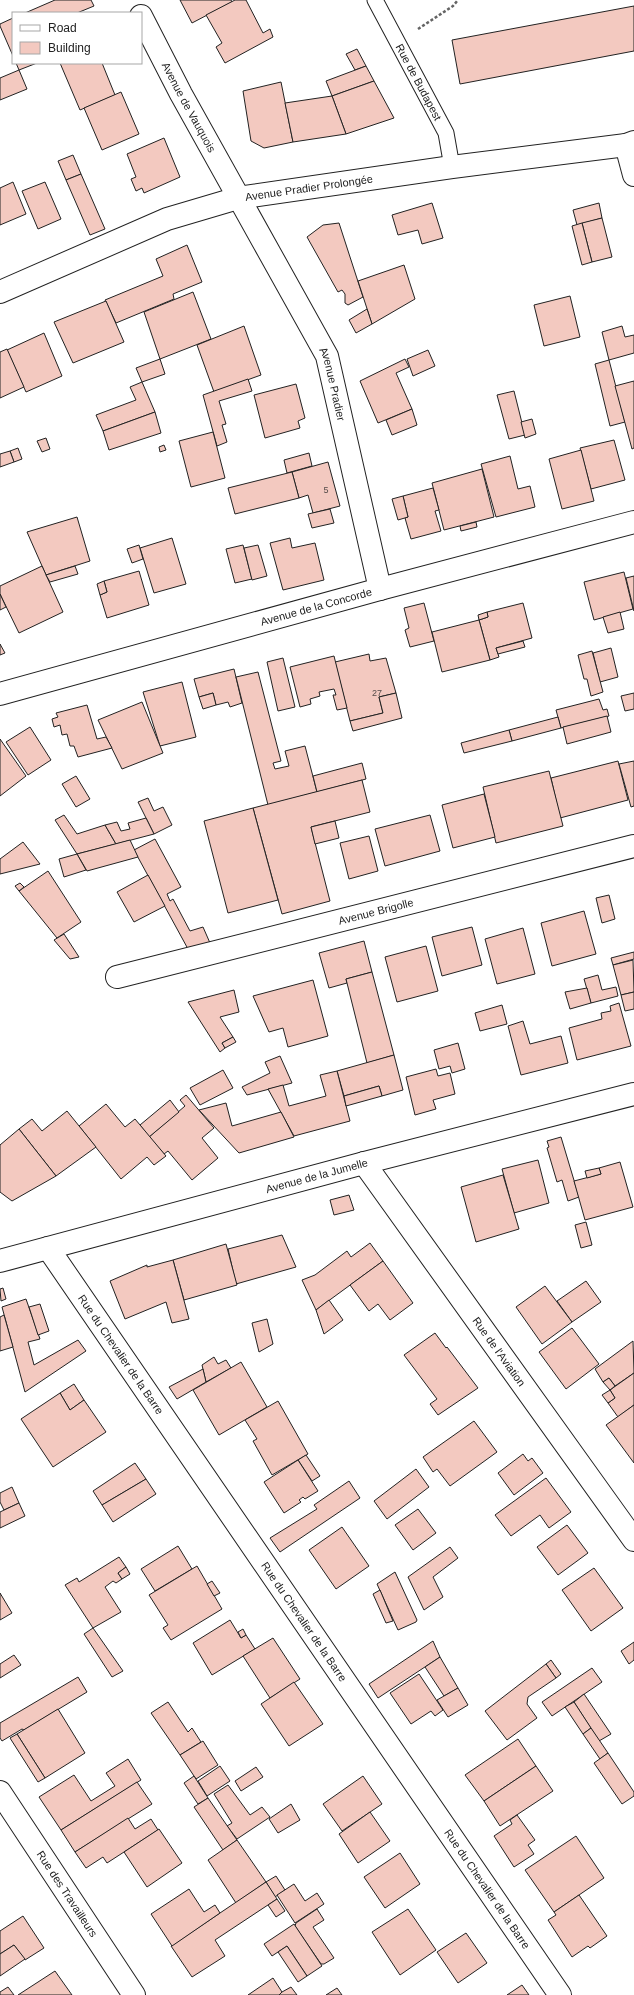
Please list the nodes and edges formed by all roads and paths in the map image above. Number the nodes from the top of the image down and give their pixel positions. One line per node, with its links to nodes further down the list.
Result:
1 (133, 0): 4 (street)
2 (375, 0): 6 (lane, Rue de Budapest)
3 (458, 0): 6 (path)
4 (139, 12)
5 (142, 18): 10 (street, Avenue de Vauquois)
6 (397, 42): 8 (lane, Rue de Budapest)
7 (630, 143): 8 (street, Avenue Pradier Prolongée); 9 (street)
8 (452, 167): 10 (street, Avenue Pradier Prolongée)
9 (634, 175)
10 (238, 198): 11 (street, Avenue Pradier Prolongée); 13 (street, Avenue Pradier)
11 (0, 292)
12 (634, 522): 13 (street, Avenue de la Concorde)
13 (380, 589): 14 (street, Avenue de la Concorde)
14 (0, 694)
15 (634, 846): 16 (street, Avenue Brigolle)
16 (117, 977)
17 (634, 1094): 18 (street, Avenue de la Jumelle)
18 (364, 1163): 19 (street, Avenue de la Jumelle); 21 (street, Rue de l'Aviation)
19 (48, 1248): 20 (street, Avenue de la Jumelle); 24 (street, Rue du Chevalier de la Barre)
20 (0, 1261)
21 (634, 1540)
22 (0, 1792): 23 (street, Rue des Travailleurs)
23 (134, 1995)
24 (560, 1995)

